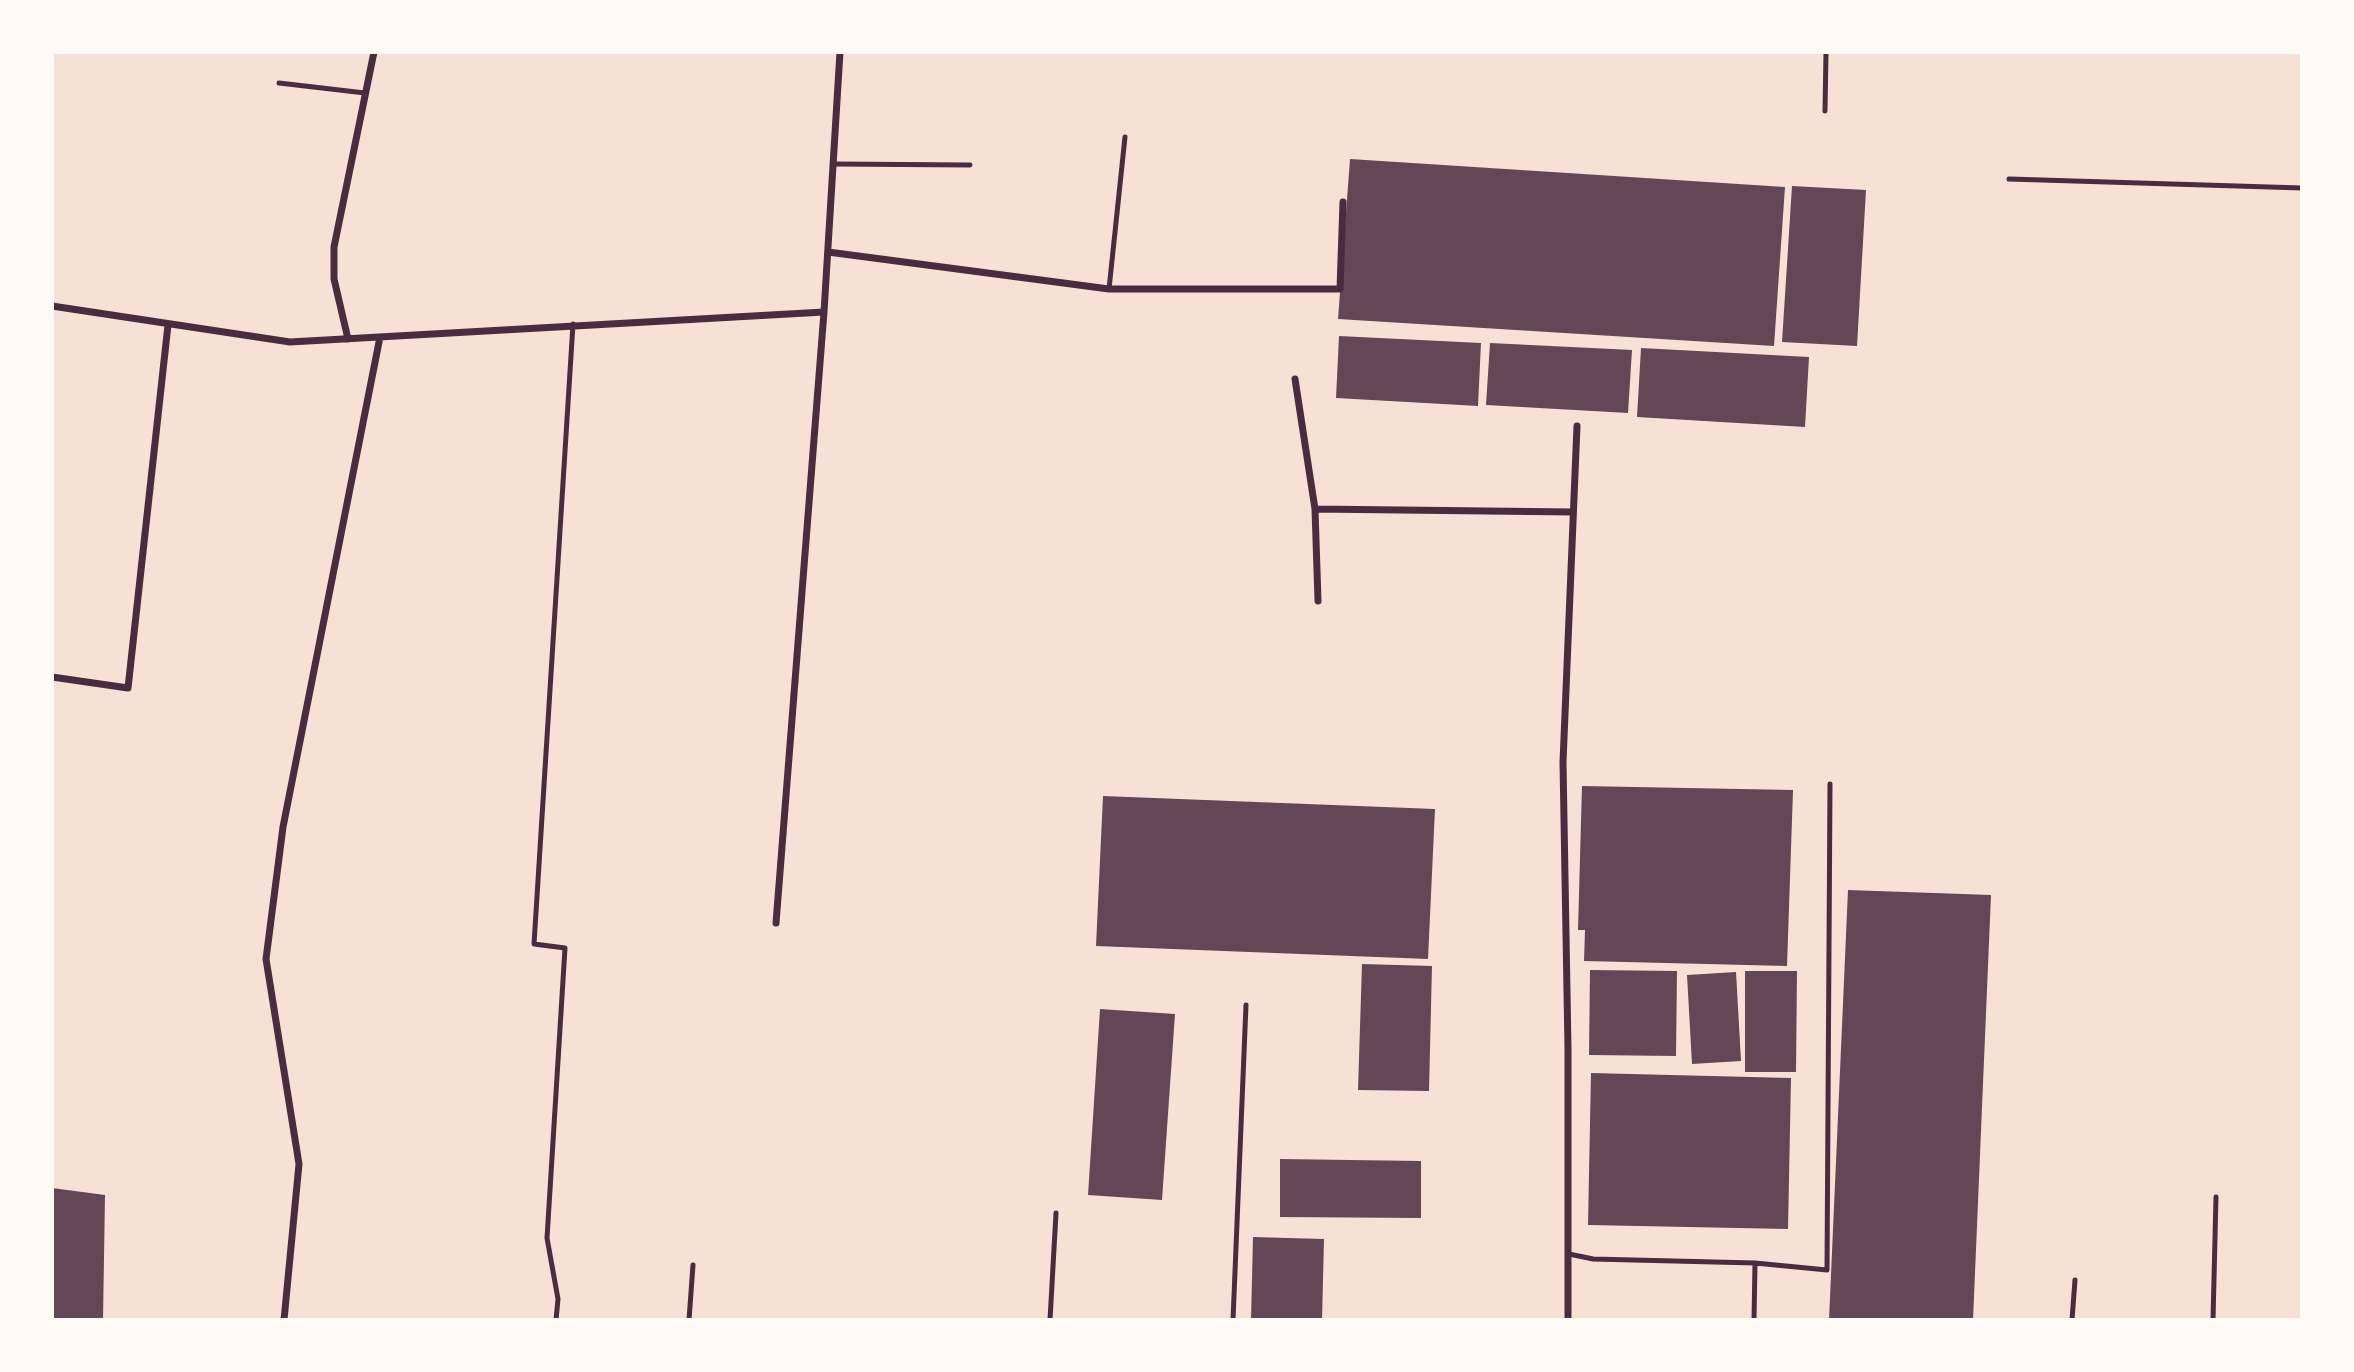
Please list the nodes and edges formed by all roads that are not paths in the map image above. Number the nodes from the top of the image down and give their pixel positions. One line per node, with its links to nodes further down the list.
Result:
1 (374, 52): 5 (street)
2 (840, 52): 8 (street)
3 (1826, 52): 6 (lane)
4 (279, 83): 5 (lane)
5 (365, 93): 20 (street)
6 (1825, 111)
7 (1125, 137): 14 (lane)
8 (834, 164): 9 (lane); 13 (street)
9 (970, 165)
10 (2010, 179): 11 (lane)
11 (2301, 188)
12 (1343, 202): 14 (street)
13 (828, 253): 14 (street); 16 (street)
14 (1109, 289)
15 (52, 306): 18 (street)
16 (824, 312): 17 (street); 28 (street)
17 (573, 324): 19 (street); 37 (lane)
18 (168, 325): 20 (street); 26 (street)
19 (380, 337): 20 (street); 36 (street)
20 (348, 339)
21 (1295, 379): 23 (street)
22 (1577, 426): 24 (street)
23 (1315, 509): 24 (street); 25 (street)
24 (1572, 512): 32 (street)
25 (1318, 601)
26 (52, 677)
27 (1830, 784): 33 (lane)
28 (776, 923)
29 (1246, 1005): 40 (lane)
30 (2216, 1197): 44 (lane)
31 (1056, 1213): 39 (lane)
32 (1569, 1254): 33 (lane); 41 (street)
33 (1755, 1263): 42 (lane)
34 (693, 1265): 38 (lane)
35 (2075, 1280): 43 (lane)
36 (284, 1320)
37 (556, 1320)
38 (689, 1320)
39 (1050, 1320)
40 (1233, 1320)
41 (1568, 1320)
42 (1754, 1320)
43 (2072, 1320)
44 (2213, 1320)

